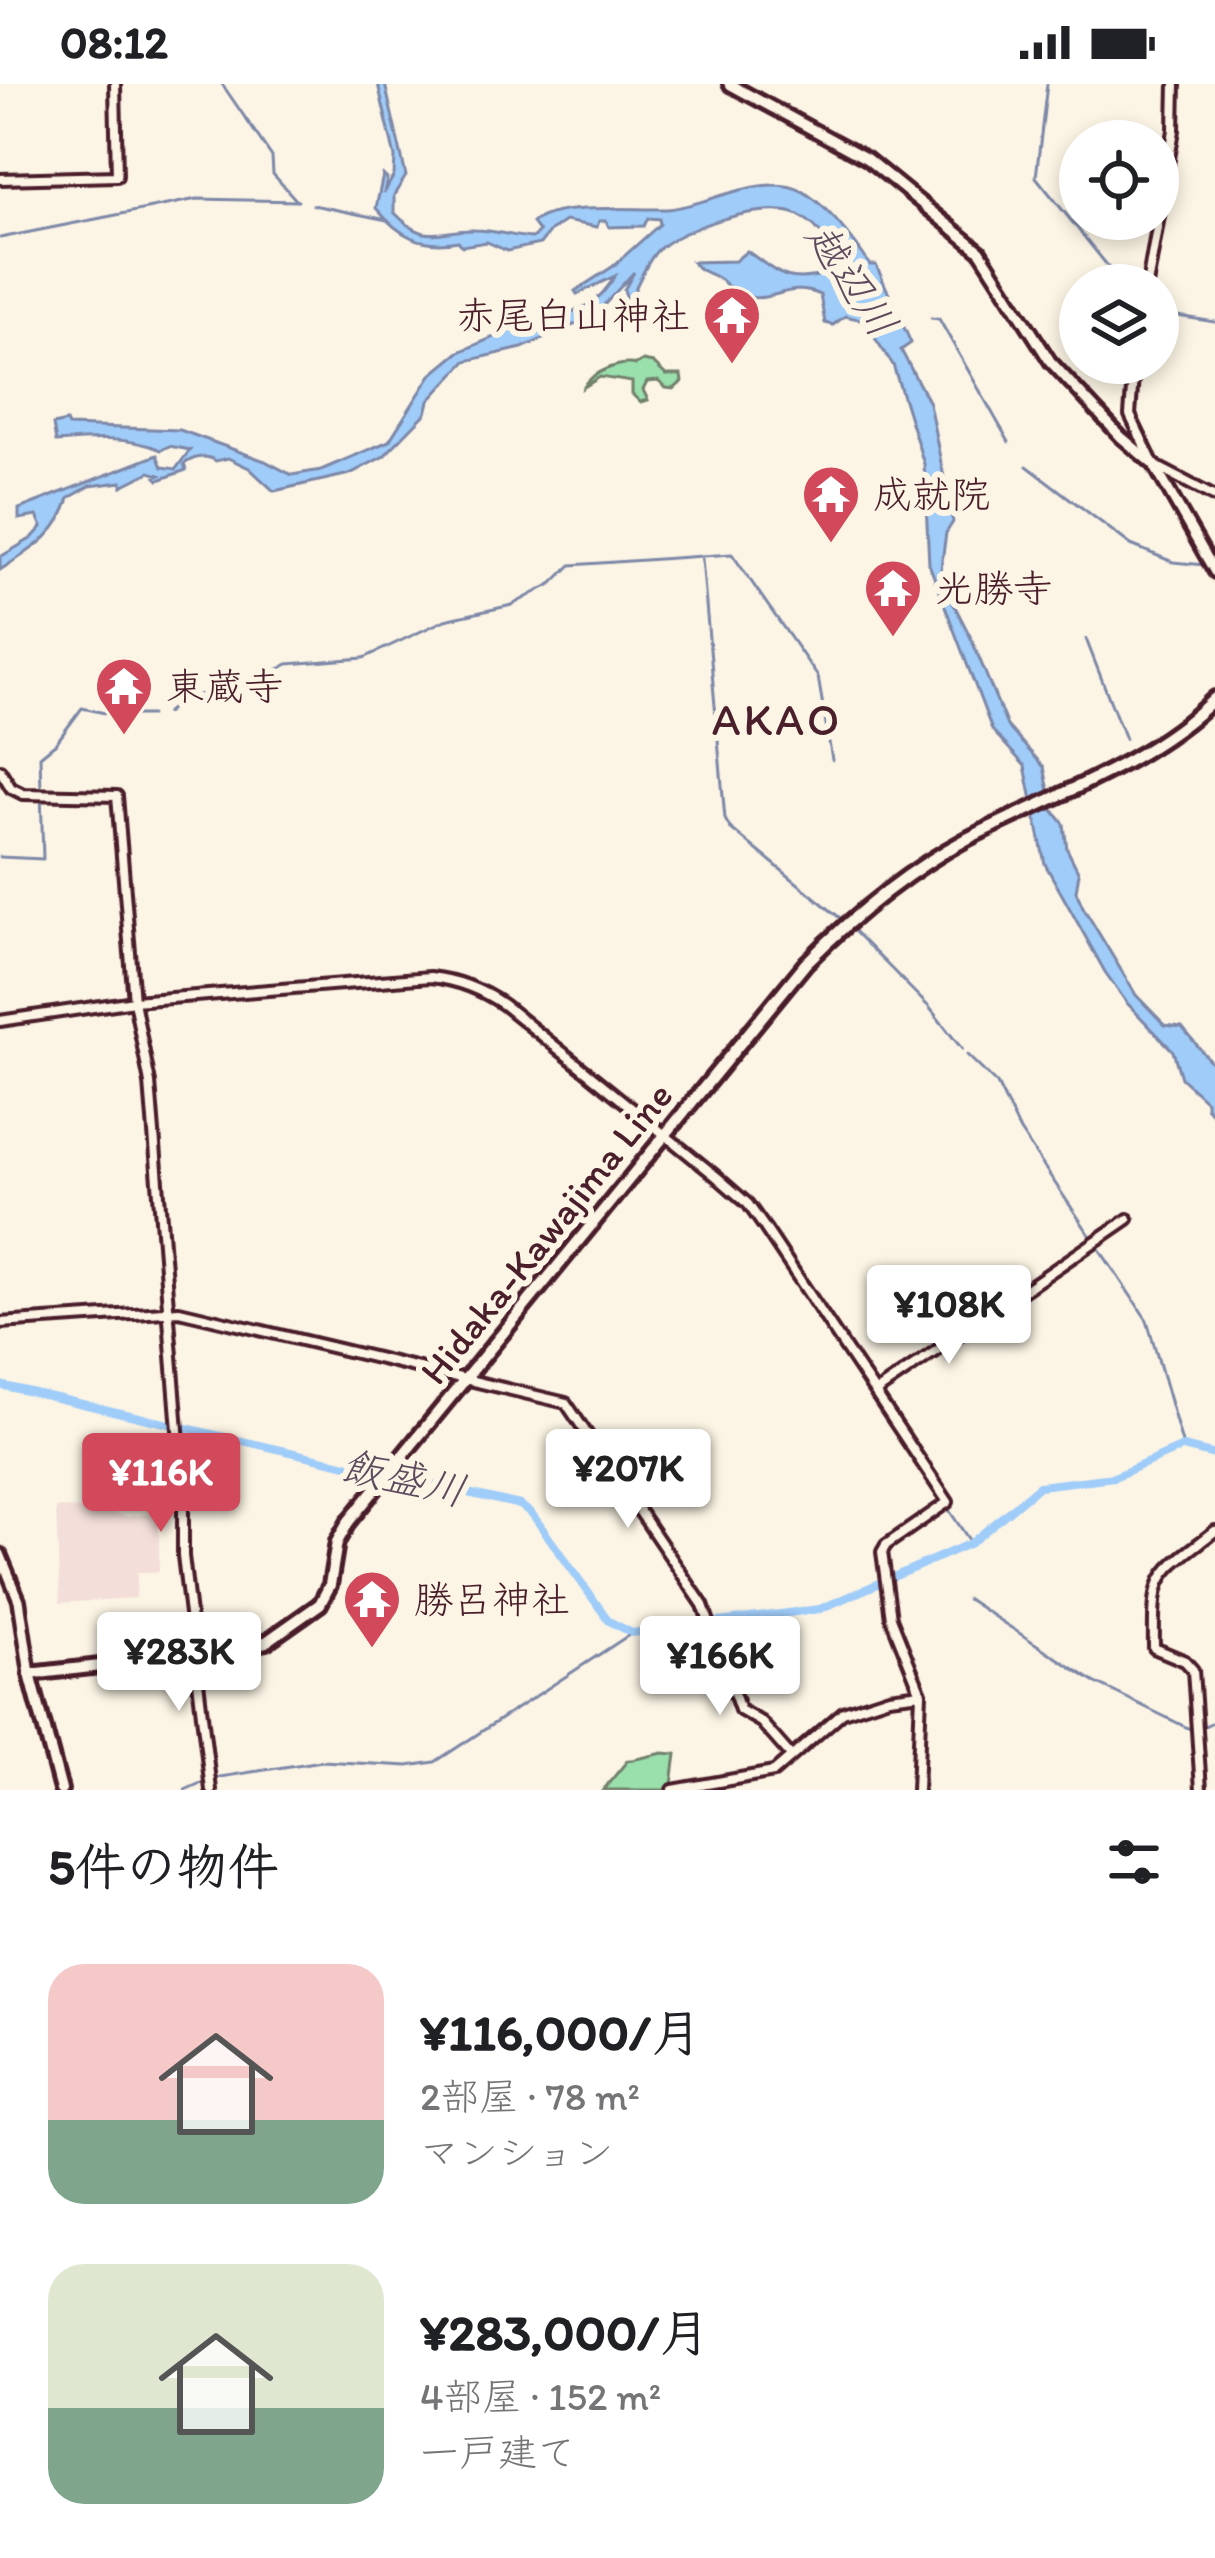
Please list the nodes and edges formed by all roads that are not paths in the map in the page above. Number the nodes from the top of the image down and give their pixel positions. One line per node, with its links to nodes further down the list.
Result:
1 (115, 84): 4 (street)
2 (729, 84): 7 (main road)
3 (1175, 84): 5 (street)
4 (0, 178)
5 (1151, 264)
6 (1132, 384): 7 (street)
7 (1154, 465): 8 (street); 9 (main road)
8 (1215, 497)
9 (1215, 572)
10 (1215, 698): 14 (main road, Hidaka-Kawajima Line)
11 (0, 770): 12 (street)
12 (134, 1001): 13 (street); 14 (street); 16 (street)
13 (0, 1021)
14 (665, 1134): 18 (main road, Hidaka-Kawajima Line); 19 (street)
15 (1128, 1219): 19 (street)
16 (168, 1310): 17 (street); 18 (street); 22 (street)
17 (0, 1323)
18 (467, 1378): 22 (main road, Hidaka-Kawajima Line); 25 (street)
19 (876, 1392): 24 (street)
20 (1215, 1531): 30 (street)
21 (0, 1554): 23 (main road)
22 (193, 1646): 23 (main road, Hidaka-Kawajima Line); 26 (street)
23 (30, 1674): 27 (main road)
24 (921, 1693): 25 (street); 29 (street)
25 (790, 1756): 28 (street)
26 (210, 1783)
27 (61, 1790)
28 (673, 1790)
29 (917, 1790)
30 (1201, 1790)

